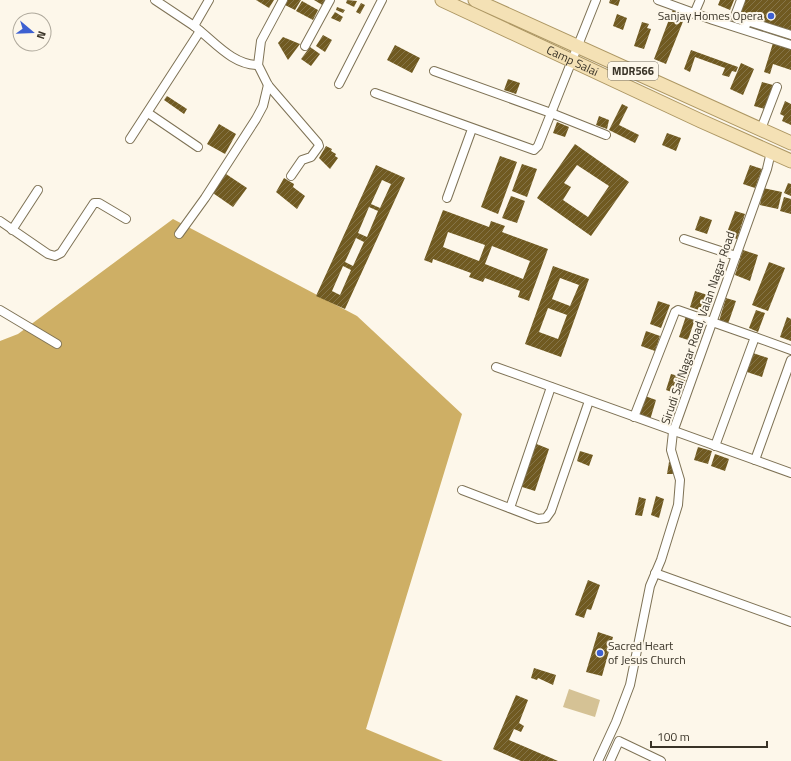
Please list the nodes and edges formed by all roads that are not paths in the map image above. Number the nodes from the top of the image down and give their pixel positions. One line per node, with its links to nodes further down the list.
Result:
1 (155, 0): 14 (street)
2 (209, 0): 14 (street)
3 (283, 0): 21 (street)
4 (330, 0): 18 (street)
5 (382, 0): 23 (street)
6 (442, 0): 20 (main road, Camp Salai / MDR566)
7 (596, 0): 19 (street)
8 (658, 0): 12 (street)
9 (700, 0): 12 (street)
10 (741, 0): 13 (street)
11 (483, 2): 19 (main road, Camp Salai / MDR566)
12 (694, 14): 15 (street)
13 (747, 21): 15 (street); 16 (street)
14 (197, 28): 21 (street); 27 (street)
15 (744, 30): 17 (street)
16 (791, 34)
17 (791, 44)
18 (305, 46)
19 (578, 46): 20 (street); 30 (main road, Camp Salai / MDR566)
20 (571, 61): 28 (street); 35 (main road, Camp Salai / MDR566)
21 (258, 65): 24 (street)
22 (434, 71): 28 (street)
23 (339, 84)
24 (268, 85): 37 (street); 43 (street)
25 (777, 87): 30 (street)
26 (375, 92): 29 (street)
27 (148, 113): 32 (street); 34 (street)
28 (551, 113): 29 (street); 31 (street)
29 (472, 129): 39 (street)
30 (761, 129): 33 (main road, Camp Salai / MDR566)
31 (606, 135)
32 (130, 139)
33 (791, 143)
34 (198, 147)
35 (771, 152): 36 (main road, Camp Salai / MDR566); 45 (street, Sirudi Sai Nagar Road, Valan Nagar Road)
36 (791, 161)
37 (291, 176)
38 (38, 190): 42 (street)
39 (448, 198)
40 (126, 219): 42 (street)
41 (0, 220): 42 (street)
42 (12, 230)
43 (179, 234)
44 (684, 239): 45 (street)
45 (736, 256): 47 (street, Sirudi Sai Nagar Road, Valan Nagar Road)
46 (0, 310): 49 (street)
47 (712, 321): 48 (street); 55 (street); 56 (street, Sirudi Sai Nagar Road, Valan Nagar Road)
48 (755, 337): 50 (street); 57 (street)
49 (57, 344)
50 (791, 350)
51 (791, 360): 58 (street)
52 (496, 367): 53 (street)
53 (551, 387): 54 (street); 61 (street)
54 (589, 401): 55 (street); 61 (street)
55 (634, 417): 56 (street)
56 (673, 432): 57 (street); 62 (street, Sirudi Sai Nagar Road, Valan Nagar Road)
57 (715, 446): 58 (street)
58 (755, 460): 59 (street)
59 (791, 473)
60 (462, 490): 61 (street)
61 (510, 508)
62 (655, 573): 63 (street); 64 (street, Sirudi Sai Nagar Road, Valan Nagar Road)
63 (791, 622)
64 (608, 740): 65 (street); 66 (street, Sirudi Sai Nagar Road, Valan Nagar Road)
65 (617, 745): 67 (street); 68 (street)
66 (598, 761)
67 (610, 761)
68 (661, 761)

